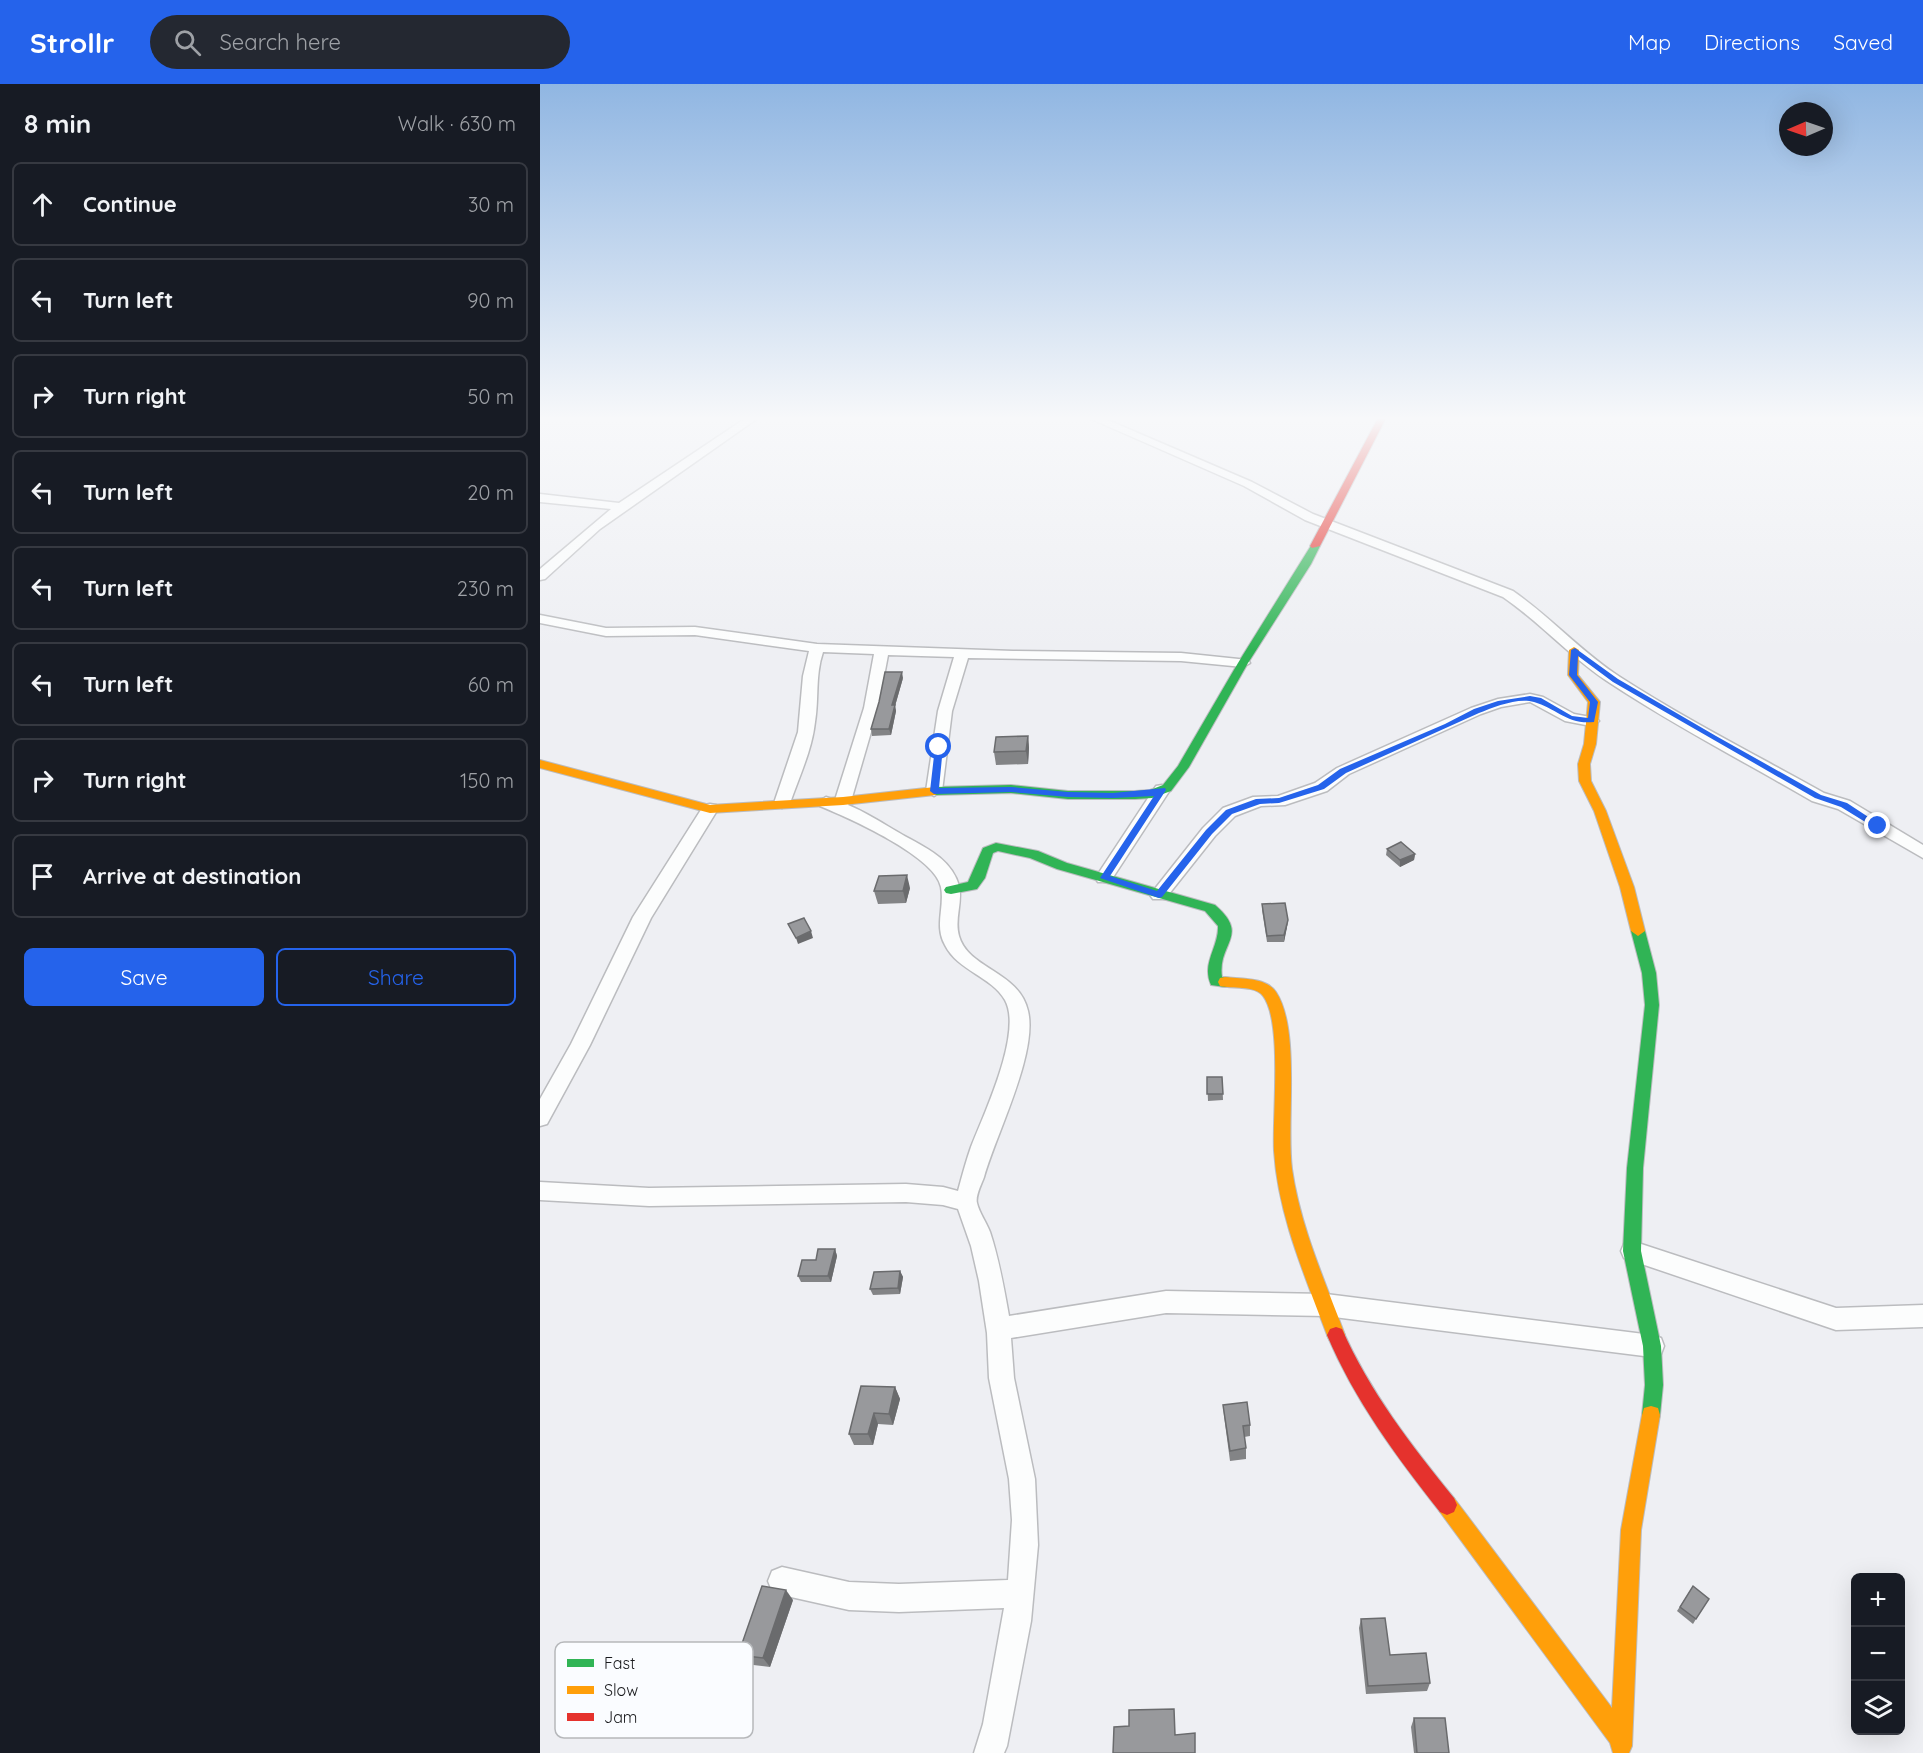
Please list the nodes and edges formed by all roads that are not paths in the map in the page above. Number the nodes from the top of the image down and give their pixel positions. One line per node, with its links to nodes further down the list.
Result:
1 (639, 496): 5 (street)
2 (1270, 496): 6 (street)
3 (1342, 496): 6 (street)
4 (540, 498): 5 (street)
5 (623, 507): 7 (street)
6 (1327, 524): 11 (street); 13 (street)
7 (540, 576)
8 (540, 619): 9 (street)
9 (817, 648): 10 (street); 19 (street)
10 (882, 650): 12 (street); 18 (street)
11 (1575, 650): 14 (street); 21 (street)
12 (963, 653): 13 (street); 17 (street)
13 (1243, 663): 16 (street)
14 (1592, 721): 24 (street); 28 (street)
15 (540, 764): 20 (street)
16 (1162, 790): 17 (street); 22 (street)
17 (934, 791): 18 (street)
18 (834, 802): 19 (street); 23 (street)
19 (782, 803): 20 (street)
20 (710, 809): 25 (street)
21 (1923, 852)
22 (1104, 878): 23 (street); 24 (street)
23 (951, 890): 27 (street)
24 (1159, 895): 29 (street)
25 (540, 1118)
26 (540, 1191): 27 (street)
27 (965, 1202): 31 (street)
28 (1632, 1251): 30 (street); 32 (street)
29 (1326, 1305): 31 (street); 32 (street); 35 (street)
30 (1923, 1316)
31 (999, 1329): 34 (street)
32 (1652, 1346): 35 (street)
33 (782, 1581): 34 (street)
34 (1019, 1594): 36 (street)
35 (1621, 1746)
36 (989, 1753)

